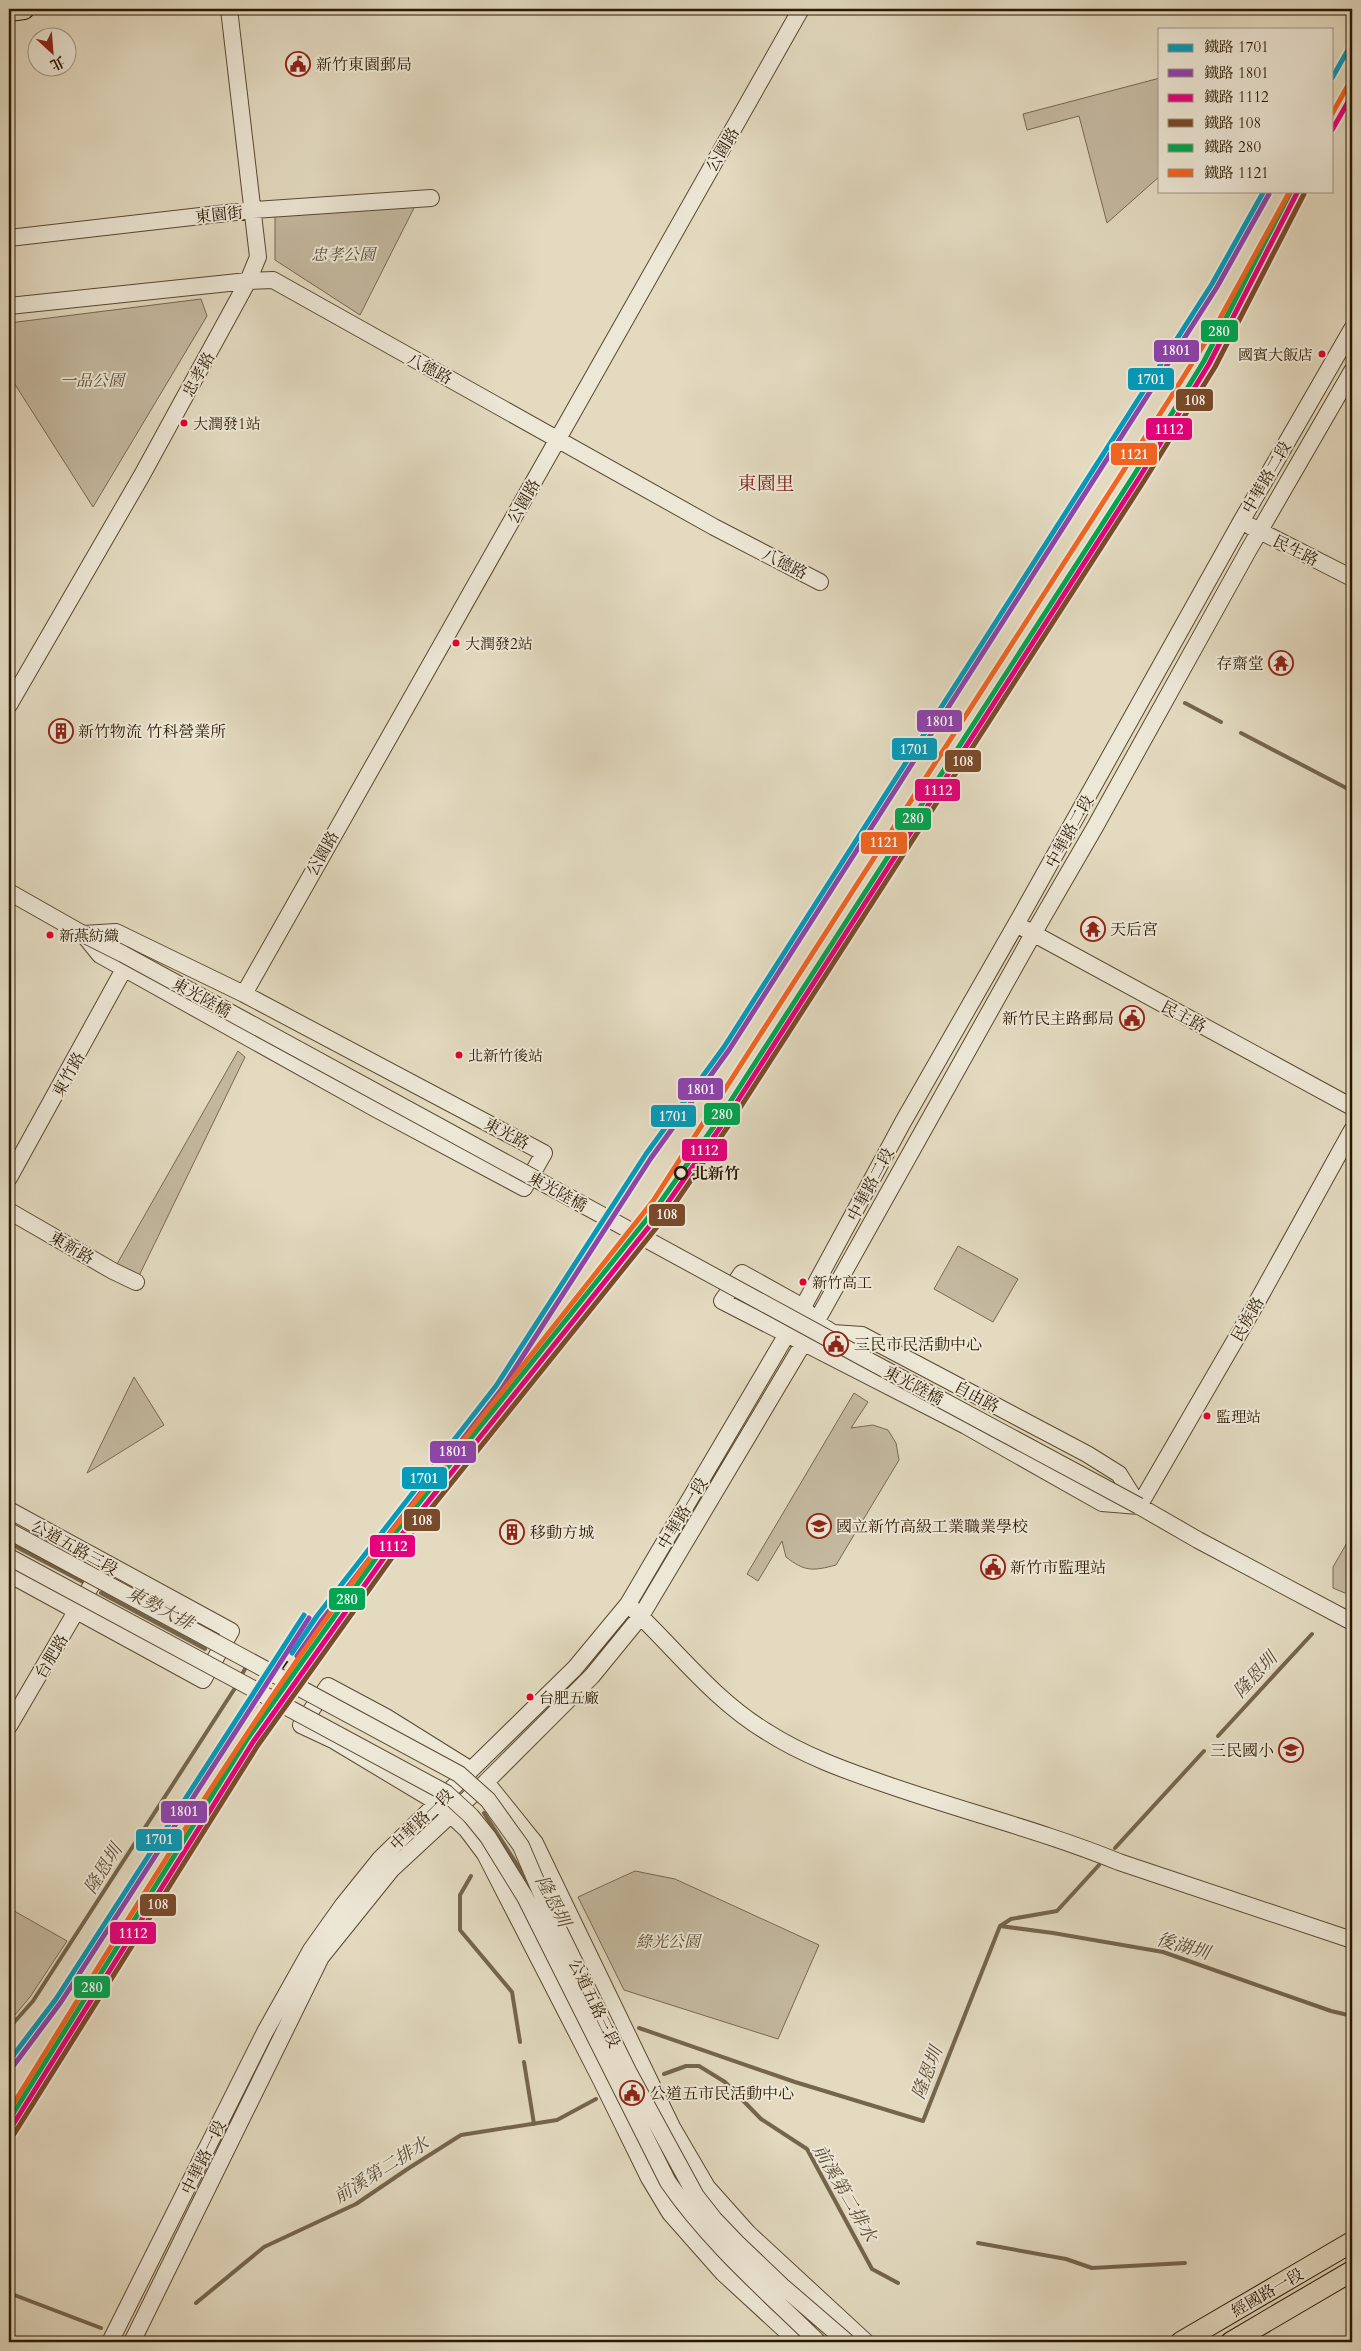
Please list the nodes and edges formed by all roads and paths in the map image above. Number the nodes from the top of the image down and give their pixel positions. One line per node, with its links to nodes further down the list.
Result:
1 (24, 9): 4 (main road)
2 (229, 9): 6 (street, 忠孝路)
3 (801, 9): 12 (street, 公園路)
4 (9, 11)
5 (431, 198): 6 (street, 東園街)
6 (253, 210): 7 (street, 東園街); 8 (street, 忠孝路)
7 (9, 238)
8 (248, 281): 9 (street, 八德路); 12 (street, 八德路); 17 (street, 忠孝路)
9 (9, 306)
10 (1352, 329): 13 (street, 中華路二段)
11 (1352, 371): 14 (street, 中華路二段)
12 (559, 439): 16 (street, 八德路); 23 (street, 公園路)
13 (1242, 520): 14 (street, 民生路); 19 (street, 中華路二段)
14 (1259, 532): 15 (street, 民生路); 21 (street, 中華路二段)
15 (1352, 578)
16 (820, 582)
17 (10, 698)
18 (9, 892): 20 (street, 東光路)
19 (1017, 923): 21 (street, 民主路); 31 (street, 中華路二段)
20 (83, 934): 22 (street, 東光路); 23 (street, 東光路); 35 (street, 東光陸橋, bridge)
21 (1033, 934): 26 (street, 民主路); 32 (street, 中華路二段)
22 (124, 969): 25 (street, 東光路); 28 (street, 東竹路)
23 (244, 994): 24 (street, 東光路)
24 (360, 1054): 25 (street); 25 (street, 東光路)
25 (341, 1090)
26 (1352, 1107)
27 (1352, 1130): 35 (street, 民族路)
28 (9, 1178)
29 (9, 1211): 30 (street, 東新路)
30 (136, 1282)
31 (803, 1307): 32 (street, 自由路); 33 (street, 中華路二段); 33 (street, 自由路)
32 (816, 1322): 34 (street, 中華路二段); 35 (street, 自由路)
33 (788, 1334): 34 (street, 自由路); 41 (street, 中華路一段)
34 (804, 1343): 35 (street, 自由路); 43 (street, 中華路一段)
35 (1139, 1506): 44 (street, 自由路)
36 (9, 1510): 39 (street, 公道五路三段)
37 (9, 1531): 56 (street, 公道五路三段, bridge)
38 (9, 1556): 55 (street, 公道五路三段, bridge)
39 (104, 1563): 42 (street, 台肥路); 42 (street, 公道五路三段)
40 (9, 1574): 42 (street, 公道五路三段)
41 (628, 1604): 43 (street); 46 (street, 中華路一段)
42 (78, 1612): 45 (street, 台肥路)
43 (641, 1616): 47 (street, 中華路一段); 49 (street)
44 (1352, 1622)
45 (9, 1726)
46 (471, 1770): 48 (street, 中華路一段); 48 (street, 公道五路三段)
47 (486, 1782): 48 (street, 中華路一段); 57 (street, 公道五路三段)
48 (444, 1808): 52 (street, 中華路一段); 53 (street, 中華路一段); 54 (street, 公道五路三段)
49 (1352, 1940)
50 (1352, 2242): 58 (main road, 經國路一段)
51 (1352, 2271): 59 (main road, 經國路一段)
52 (110, 2342)
53 (132, 2342)
54 (798, 2342)
55 (818, 2342)
56 (846, 2342)
57 (866, 2342)
58 (1181, 2342)
59 (1231, 2342)

